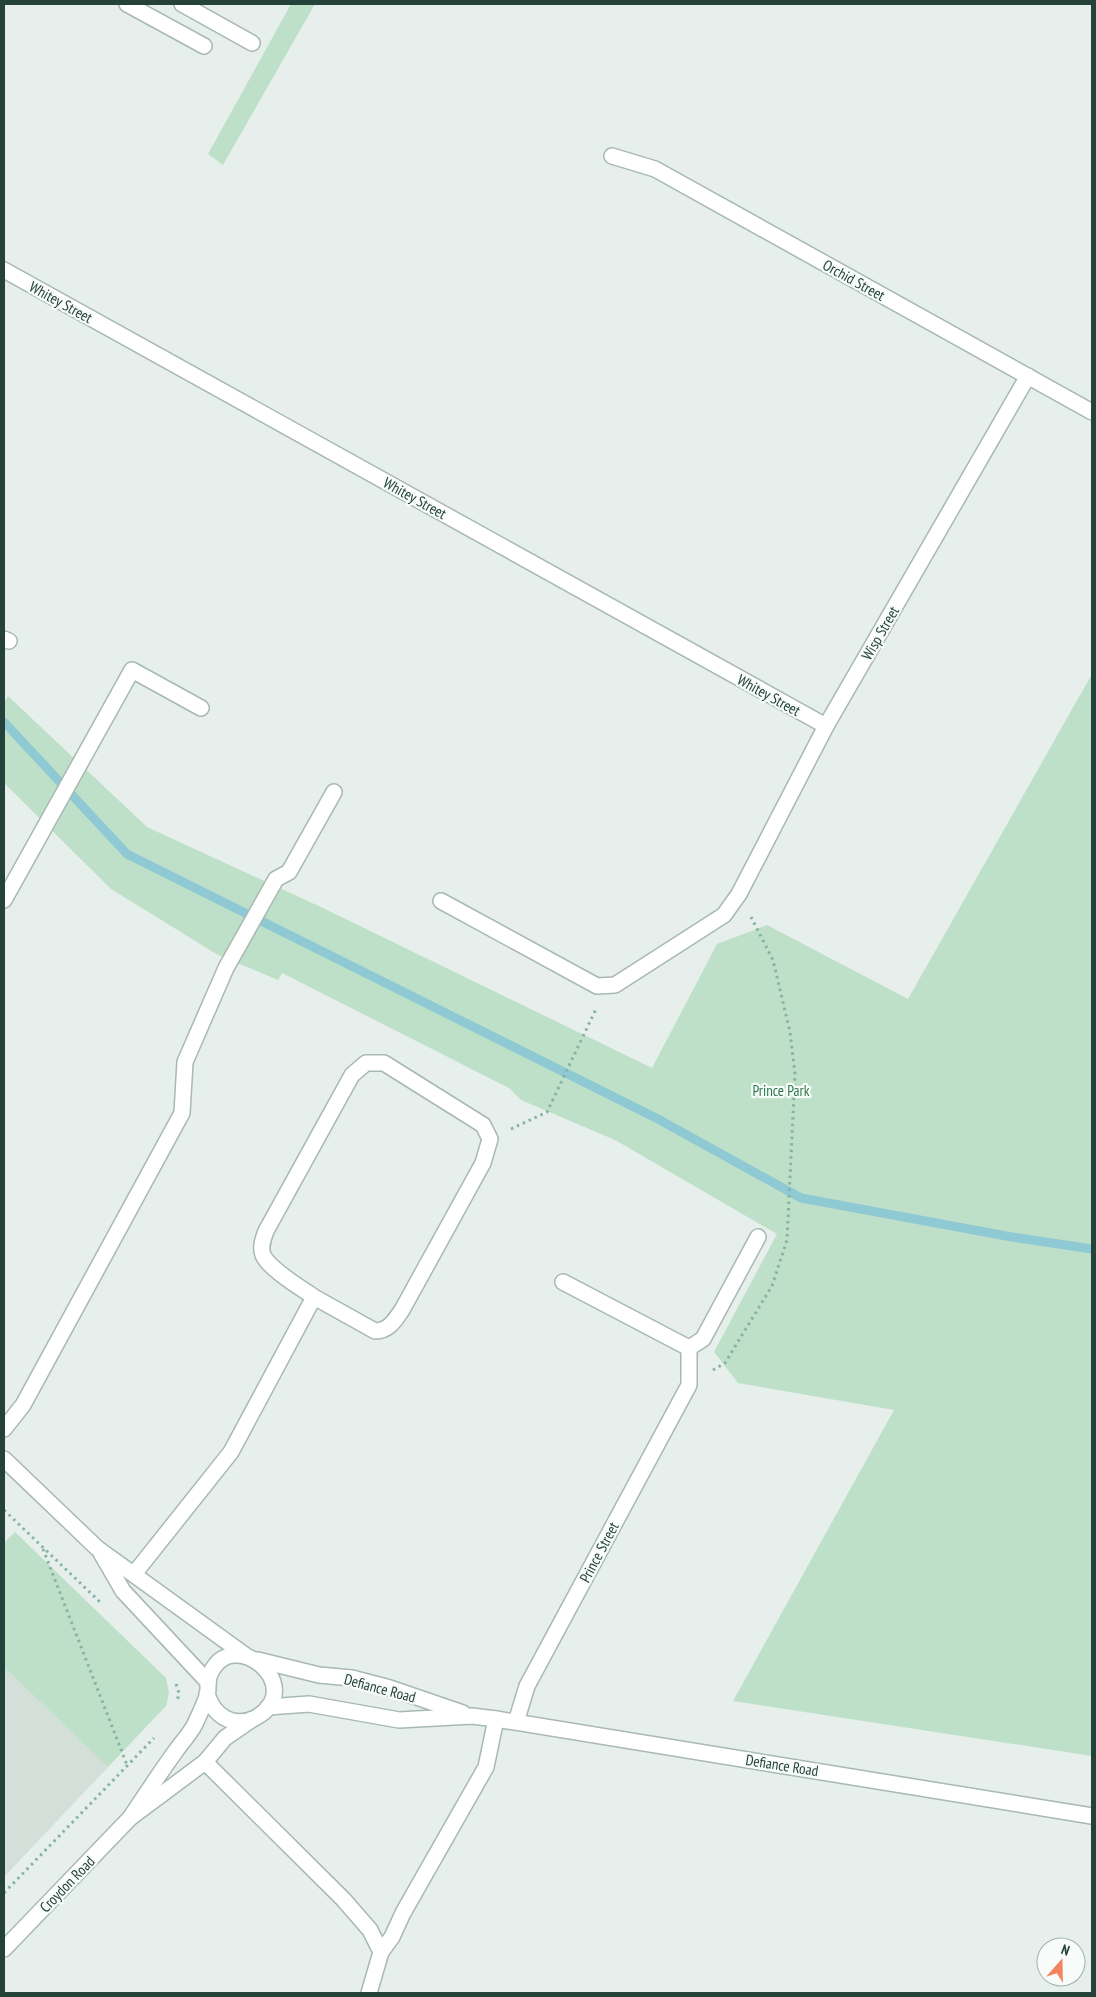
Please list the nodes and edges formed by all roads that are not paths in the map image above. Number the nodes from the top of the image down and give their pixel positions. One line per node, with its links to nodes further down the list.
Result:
1 (127, 4): 4 (street)
2 (182, 4): 3 (street)
3 (252, 42)
4 (204, 46)
5 (612, 156): 7 (street, Orchid Street)
6 (4, 270): 10 (street, Whitey Street)
7 (1028, 376): 8 (street, Orchid Street); 10 (street, Wisp Street)
8 (1092, 412)
9 (201, 708): 12 (street)
10 (826, 726): 13 (street, Wisp Street)
11 (334, 792): 18 (street)
12 (4, 900)
13 (441, 901)
14 (758, 1238): 17 (street)
15 (563, 1282): 17 (street)
16 (314, 1298): 16 (street); 21 (street)
17 (689, 1348): 28 (street, Prince Street)
18 (4, 1429)
19 (4, 1459): 20 (street, Defiance Road)
20 (97, 1548): 21 (street, Defiance Road); 23 (street, Defiance Road)
21 (134, 1574): 22 (street, Defiance Road)
22 (251, 1658): 23 (street); 24 (street); 25 (street, Defiance Road)
23 (208, 1688): 27 (street); 31 (street, Croydon Road)
24 (268, 1707): 25 (street, Defiance Road); 27 (street)
25 (472, 1716): 26 (street, Defiance Road)
26 (496, 1719): 28 (street, Defiance Road); 33 (street)
27 (251, 1720): 29 (street, Croydon Road)
28 (516, 1722): 30 (street, Defiance Road)
29 (205, 1762): 31 (street, Croydon Road); 33 (street)
30 (1092, 1816)
31 (130, 1818): 32 (street, Croydon Road)
32 (4, 1949)
33 (381, 1952): 34 (street)
34 (369, 1993)

